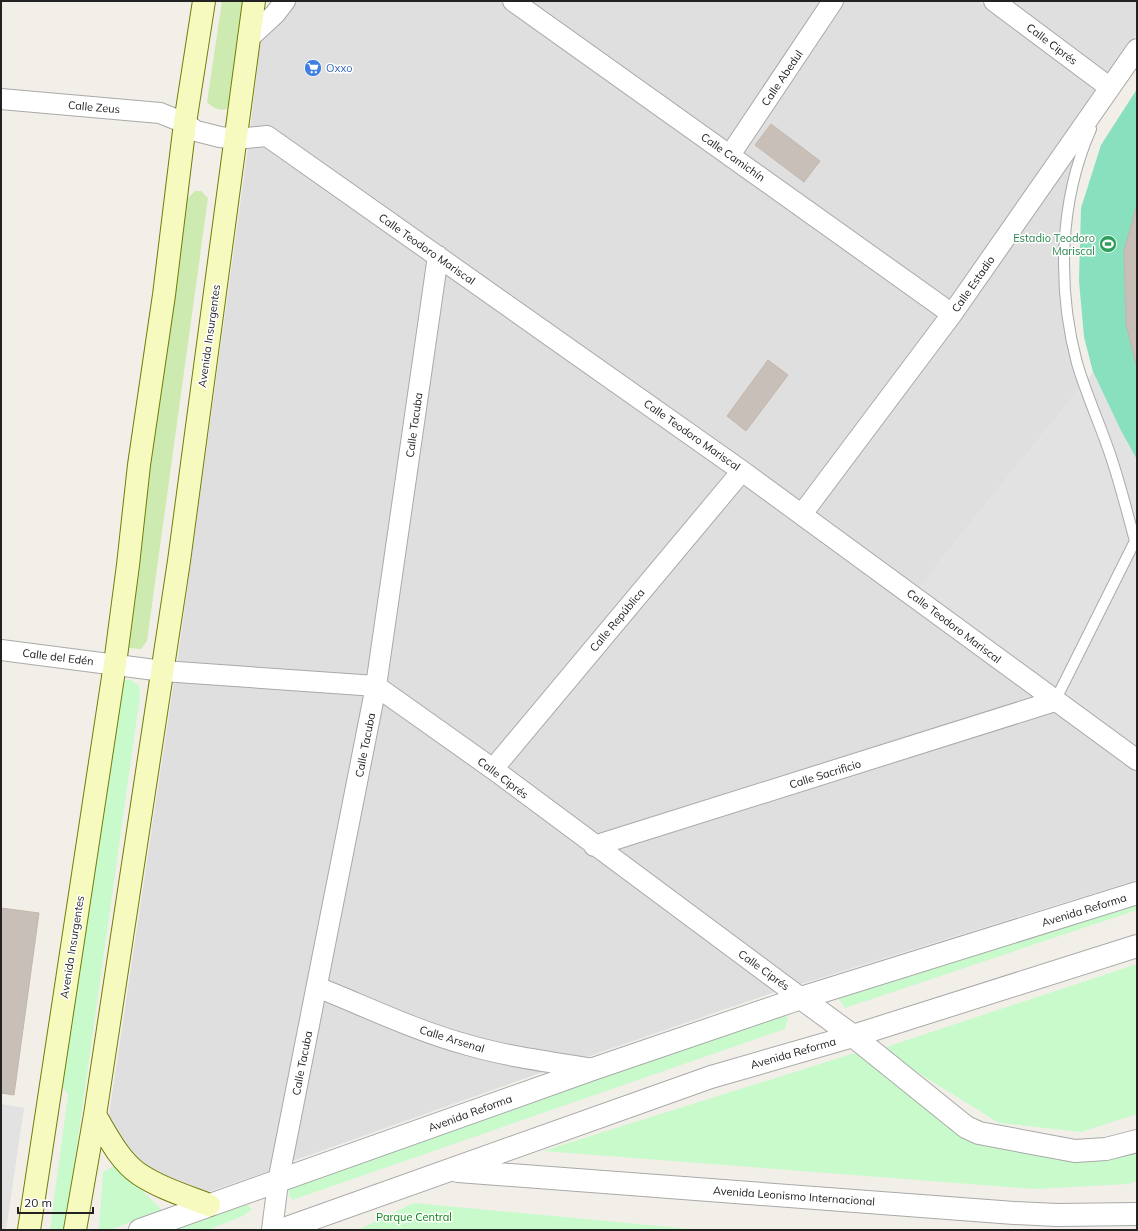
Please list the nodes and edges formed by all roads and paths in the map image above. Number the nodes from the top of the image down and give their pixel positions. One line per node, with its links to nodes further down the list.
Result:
1 (204, 1): 11 (main road, Avenida Insurgentes)
2 (254, 1): 7 (main road, Avenida Insurgentes)
3 (285, 1): 7 (street)
4 (512, 1): 13 (street, Calle Camichín)
5 (833, 1): 13 (street, Calle Abedul)
6 (994, 1): 9 (street, Calle Ciprés)
7 (248, 39): 12 (main road, Avenida Insurgentes)
8 (1137, 49): 9 (street, Calle Estadio)
9 (1109, 87): 15 (street, Calle Estadio); 22 (lane)
10 (1, 99): 11 (street, Calle Zeus)
11 (185, 123): 12 (street, Calle Zeus); 19 (main road, Avenida Insurgentes)
12 (236, 139): 14 (street, Calle Teodoro Mariscal); 20 (main road, Avenida Insurgentes)
13 (730, 155): 15 (street, Calle Camichín)
14 (438, 256): 16 (street, Calle Teodoro Mariscal); 21 (street, Calle Tacuba)
15 (952, 314): 17 (street, Calle Estadio)
16 (742, 470): 17 (street, Calle Teodoro Mariscal); 24 (street, Calle República)
17 (802, 514): 22 (street, Calle Teodoro Mariscal)
18 (1, 650): 19 (street, Calle del Edén)
19 (115, 664): 20 (street); 38 (main road, Avenida Insurgentes)
20 (162, 671): 21 (street); 32 (main road, Avenida Insurgentes)
21 (376, 686): 24 (street, Calle Ciprés); 28 (street, Calle Tacuba)
22 (1055, 701): 23 (street, Calle Teodoro Mariscal); 25 (street, Calle Sacrificio)
23 (1137, 760)
24 (493, 769): 25 (street, Calle Ciprés)
25 (594, 846): 29 (street, Calle Ciprés)
26 (1137, 893): 29 (street, Avenida Reforma)
27 (1137, 946): 30 (street, Avenida Reforma)
28 (317, 987): 31 (street, Calle Arsenal); 35 (street, Calle Tacuba)
29 (801, 998): 30 (street, Avenida Reforma); 31 (street, Avenida Reforma)
30 (852, 1036): 33 (street); 34 (street, Avenida Reforma)
31 (593, 1069): 35 (street, Avenida Reforma)
32 (95, 1115): 36 (main road); 39 (main road, Avenida Insurgentes)
33 (1137, 1141)
34 (451, 1170): 37 (street, Avenida Leonismo Internacional); 42 (street, Avenida Reforma)
35 (278, 1182): 36 (street, Avenida Reforma); 41 (street, Calle Tacuba)
36 (209, 1205): 40 (street, Avenida Reforma)
37 (1137, 1214)
38 (29, 1230)
39 (75, 1230)
40 (140, 1230)
41 (272, 1230)
42 (281, 1230)

